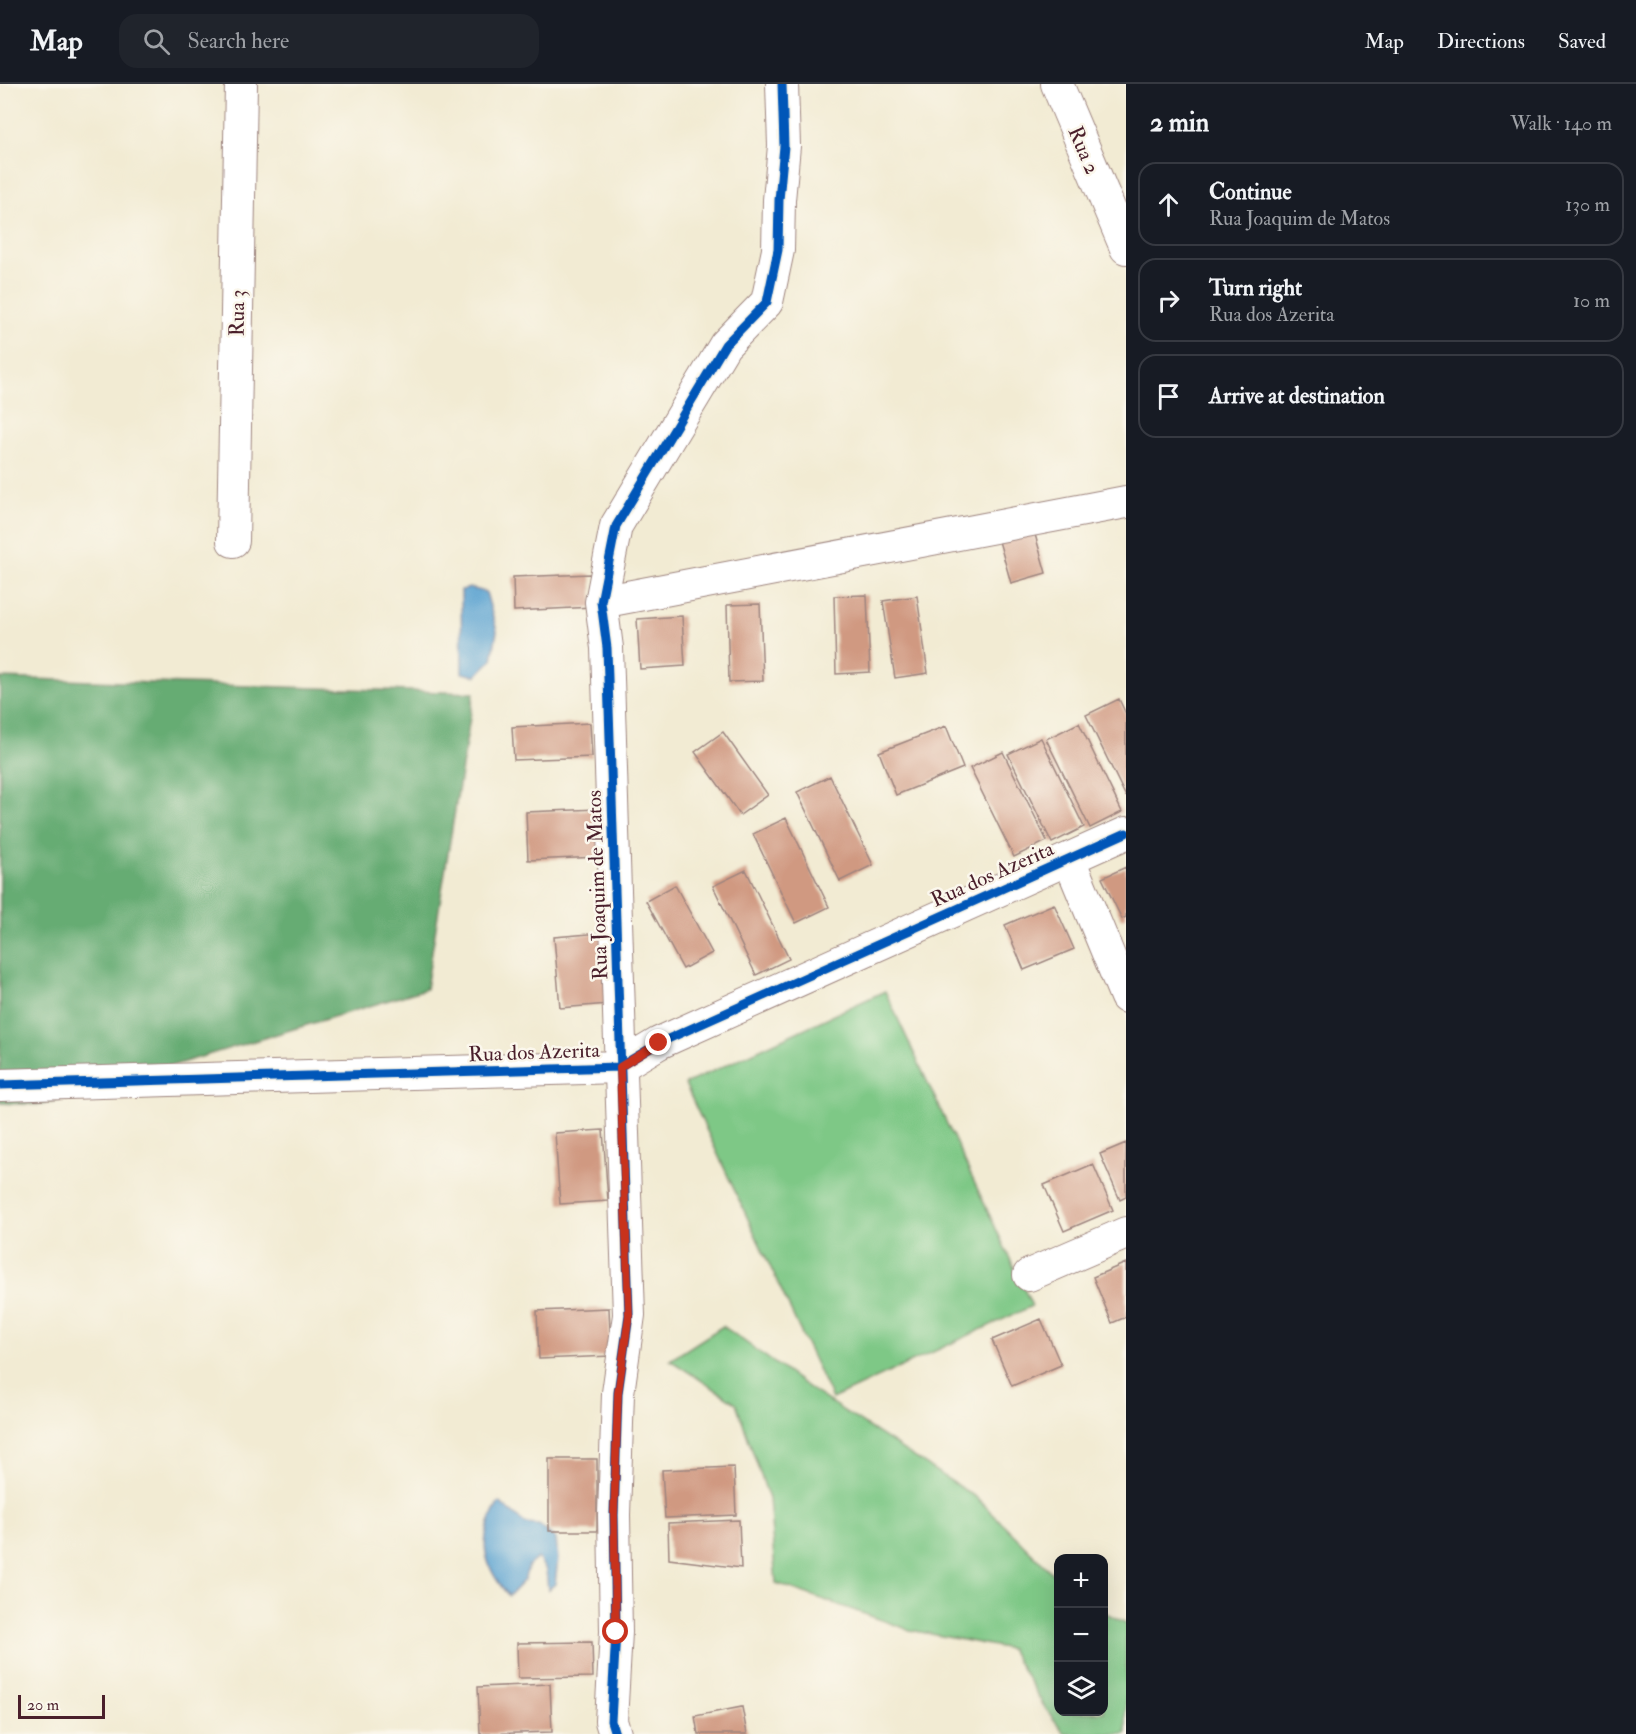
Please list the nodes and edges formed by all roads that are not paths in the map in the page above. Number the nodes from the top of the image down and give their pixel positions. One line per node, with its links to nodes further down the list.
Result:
1 (241, 84): 6 (street, Rua 3)
2 (782, 84): 7 (street, Rua Joaquim de Matos)
3 (1057, 84): 4 (street, Rua 2)
4 (1126, 248)
5 (1126, 502): 7 (street)
6 (234, 541)
7 (602, 602): 11 (street, Rua Joaquim de Matos)
8 (1126, 833): 9 (street, Rua dos Azerita)
9 (1069, 859): 10 (street); 11 (street, Rua dos Azerita)
10 (1126, 998)
11 (620, 1067): 12 (street, Rua dos Azerita); 15 (street, Rua Joaquim de Matos)
12 (0, 1084)
13 (1126, 1233): 14 (street)
14 (1029, 1275)
15 (615, 1734)

